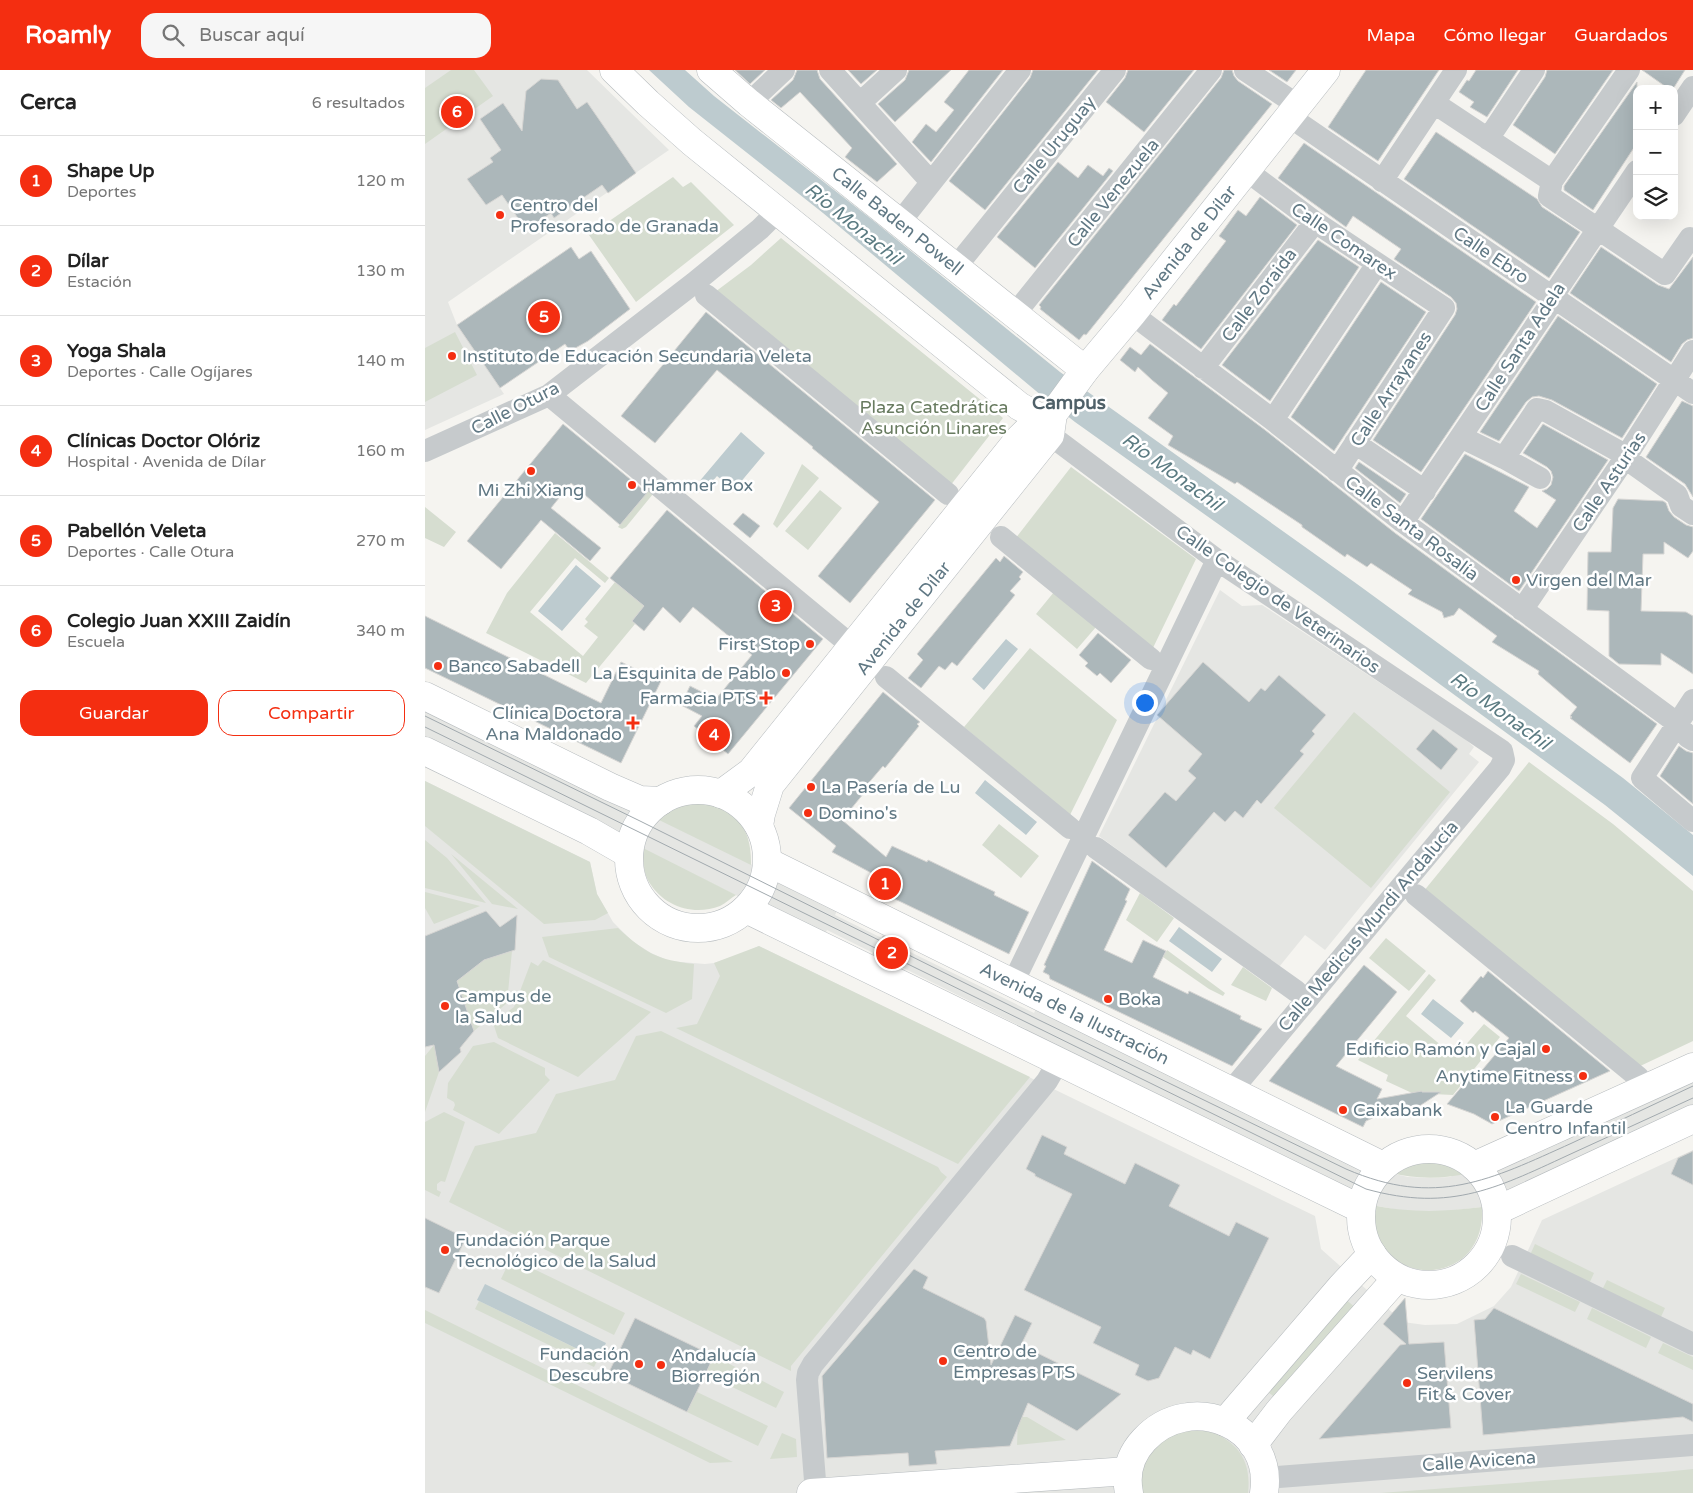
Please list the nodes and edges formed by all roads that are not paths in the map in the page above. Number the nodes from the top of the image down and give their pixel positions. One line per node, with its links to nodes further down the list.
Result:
1 (614, 70): 26 (main road)
2 (711, 70): 15 (main road, Calle Baden Powell)
3 (784, 70): 15 (street)
4 (830, 70): 16 (street)
5 (895, 70): 16 (street)
6 (1020, 70): 25 (street)
7 (1115, 70): 32 (street, Calle Uruguay)
8 (1211, 70): 37 (street, Calle Venezuela)
9 (1245, 70): 19 (street, Calle Ebro)
10 (1326, 70): 19 (main road, Avenida de Dílar)
11 (1456, 70): 17 (street)
12 (1534, 70): 20 (street)
13 (1629, 70): 24 (street)
14 (1693, 87): 18 (street)
15 (749, 103): 27 (main road, Calle Baden Powell)
16 (860, 103): 25 (street)
17 (1434, 103): 20 (street); 23 (street)
18 (1678, 110)
19 (1294, 112): 21 (main road, Avenida de Dílar); 23 (street, Calle Ebro)
20 (1488, 139): 24 (street)
21 (1247, 171): 28 (street, Calle Comarex); 36 (main road, Avenida de Dílar)
22 (1634, 175): 29 (street, Calle Santa Adela)
23 (1381, 181): 34 (street, Calle Ebro)
24 (1552, 181): 29 (street)
25 (931, 182): 27 (street)
26 (778, 211): 33 (street); 43 (main road)
27 (899, 222): 32 (main road, Calle Baden Powell)
28 (1315, 222): 31 (street, Calle Comarex); 39 (street, Calle Zoraida)
29 (1598, 229): 30 (street); 34 (street, Calle Santa Adela)
30 (1693, 240)
31 (1377, 264): 35 (street, Calle Comarex); 44 (street)
32 (955, 268): 37 (main road, Calle Baden Powell)
33 (700, 289): 42 (street, Calle Otura); 53 (street)
34 (1553, 297): 41 (street, Calle Ebro); 52 (street, Calle Santa Adela)
35 (1444, 308): 46 (street, Calle Arrayanes)
36 (1132, 314): 39 (street, Calle Santa Rosalía); 40 (main road, Avenida de Dílar)
37 (1014, 315): 40 (main road, Calle Baden Powell)
38 (1693, 351): 41 (street, Calle Asturias)
39 (1203, 368): 44 (street, Calle Santa Rosalía)
40 (1082, 374): 43 (main road, Avenida de Dílar)
41 (1684, 386): 48 (street, Calle Asturias)
42 (549, 395): 47 (street, Calle Otura); 59 (street)
43 (1050, 419): 57 (street, Calle Colegio de Veterinarios); 59 (main road, Avenida de Dílar); 71 (main road, Avenida de Dílar)
44 (1273, 420): 50 (street, Calle Santa Rosalía)
45 (1467, 440): 49 (street)
46 (1355, 444): 50 (street, Calle Arrayanes); 52 (street)
47 (425, 451)
48 (1622, 455): 49 (street); 54 (street); 58 (street, Calle Asturias)
49 (1504, 458): 51 (street)
50 (1337, 471): 55 (street, Calle Santa Rosalía)
51 (1540, 478)
52 (1425, 491): 55 (street, Calle Santa Adela)
53 (948, 494)
54 (1693, 514)
55 (1403, 522): 58 (street, Calle Santa Rosalía)
56 (1001, 537): 60 (street)
57 (1217, 560): 67 (street, Calle Colegio de Veterinarios); 78 (street)
58 (1522, 610): 64 (street, Calle Santa Rosalía)
59 (852, 646): 68 (main road, Avenida de Dílar)
60 (1151, 659)
61 (887, 677): 72 (street)
62 (425, 696): 69 (main road)
63 (1693, 700): 64 (street)
64 (1677, 724): 65 (street, Calle Santa Rosalía); 70 (street)
65 (1693, 740)
66 (425, 750): 74 (main road)
67 (1504, 760): 76 (street, Calle Medicus Mundi Andalucía)
68 (721, 794): 69 (main road); 71 (main road)
69 (661, 801): 74 (main road)
70 (1693, 821)
71 (759, 826): 75 (main road)
72 (1069, 828)
73 (1096, 848): 79 (street)
74 (629, 854): 77 (main road)
75 (768, 862): 77 (main road); 78 (main road, Avenida de la Ilustración)
76 (1410, 890): 82 (street); 83 (street, Calle Medicus Mundi Andalucía)
77 (746, 910): 80 (main road)
78 (1013, 983): 83 (main road, Avenida de la Ilustración)
79 (1296, 991)
80 (1057, 1062): 87 (main road); 99 (street)
81 (1693, 1067): 86 (main road)
82 (1638, 1077)
83 (1231, 1091): 85 (main road, Avenida de la Ilustración)
84 (1693, 1119): 88 (main road)
85 (1383, 1166): 86 (main road); 87 (main road)
86 (1475, 1166): 88 (main road)
87 (1361, 1209): 89 (main road)
88 (1498, 1210): 91 (main road)
89 (1372, 1254): 91 (main road); 93 (main road)
90 (1512, 1256): 92 (street)
91 (1397, 1278): 94 (main road)
92 (1693, 1344)
93 (1225, 1422): 94 (main road); 96 (main road)
94 (1253, 1445): 97 (main road)
95 (1693, 1445): 97 (street, Calle Avicena)
96 (1128, 1482): 99 (main road)
97 (1265, 1486)
98 (811, 1493): 99 (main road)
99 (816, 1493)

